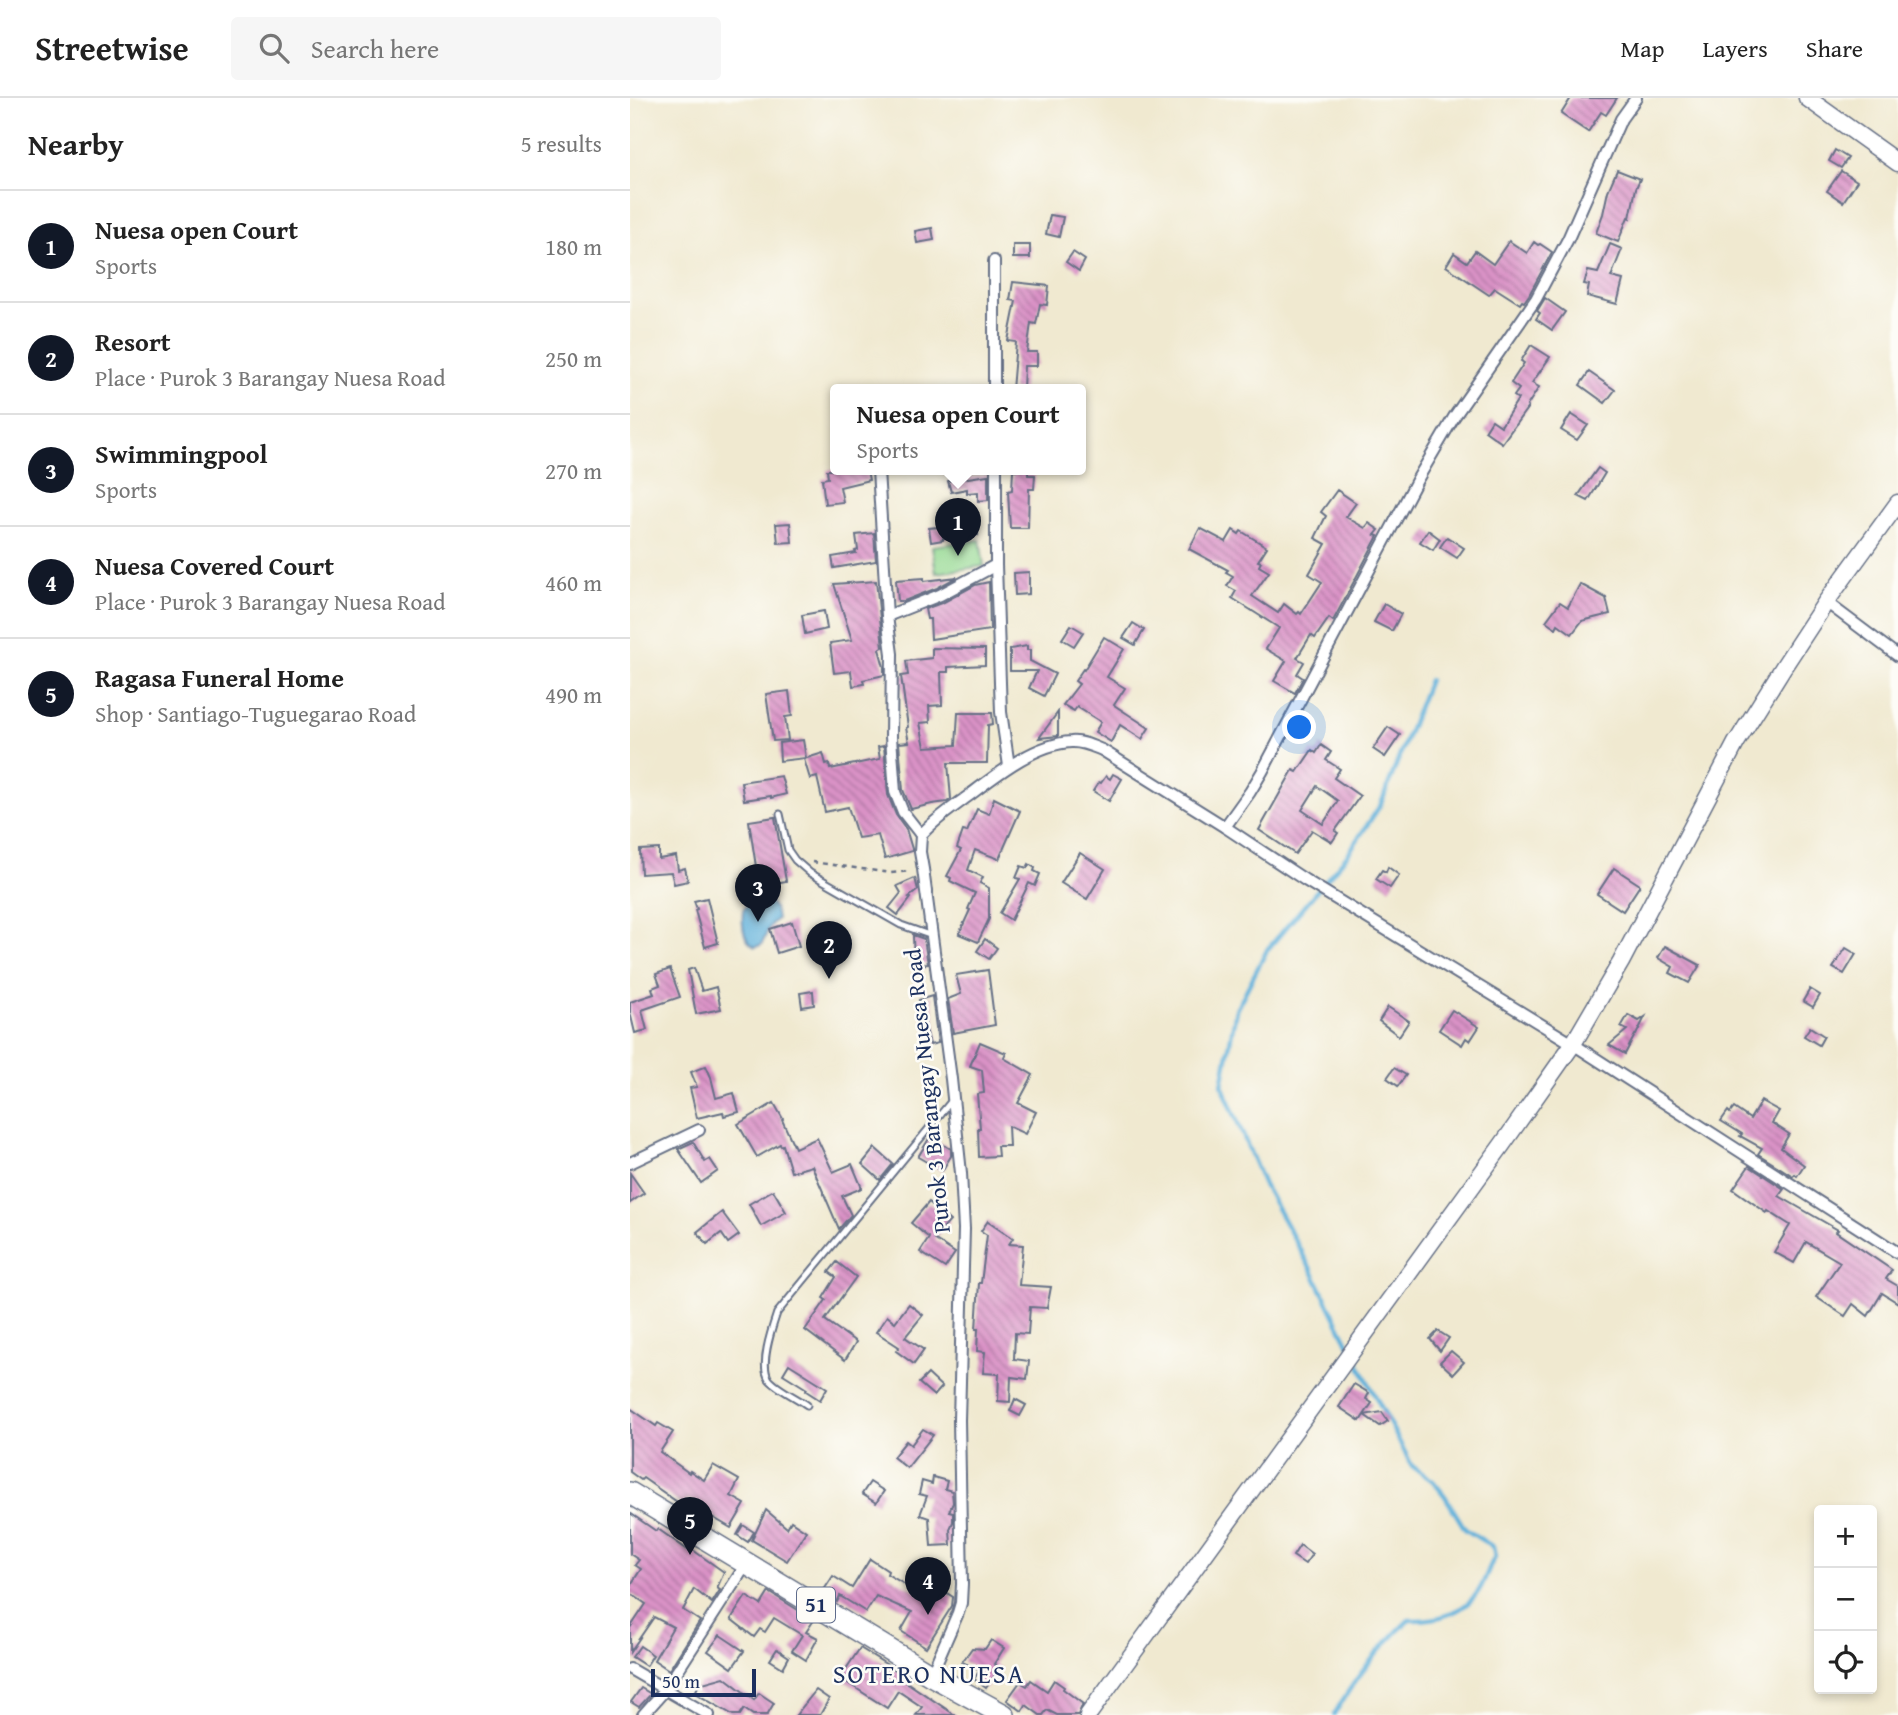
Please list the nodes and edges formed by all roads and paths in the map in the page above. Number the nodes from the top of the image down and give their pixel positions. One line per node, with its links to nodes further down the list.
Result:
1 (1636, 98): 15 (street)
2 (1807, 98): 3 (main road)
3 (1898, 163)
4 (994, 261): 5 (street)
5 (994, 384)
6 (878, 475): 11 (street)
7 (996, 475): 9 (street)
8 (1898, 503): 10 (main road)
9 (996, 565): 11 (street); 13 (street)
10 (1826, 602): 12 (street); 20 (main road)
11 (887, 616): 16 (street)
12 (1898, 656)
13 (1009, 766): 15 (street); 16 (street)
14 (780, 814): 17 (lane)
15 (1225, 827): 20 (street)
16 (921, 835): 18 (street, Purok 3 Barangay Nuesa Road)
17 (795, 860): 18 (path); 19 (lane)
18 (923, 869): 19 (street, Purok 3 Barangay Nuesa Road)
19 (932, 936): 21 (street, Purok 3 Barangay Nuesa Road)
20 (1573, 1044): 24 (street); 34 (main road)
21 (953, 1098): 25 (lane); 29 (street, Purok 3 Barangay Nuesa Road)
22 (699, 1130): 23 (street)
23 (630, 1163)
24 (1898, 1253)
25 (807, 1405)
26 (630, 1493): 27 (highway, 51)
27 (747, 1563): 29 (highway, 51); 30 (street)
28 (630, 1669): 30 (street)
29 (931, 1675): 33 (highway, 51)
30 (665, 1690): 31 (street); 32 (street)
31 (643, 1715)
32 (709, 1715)
33 (1004, 1715)
34 (1088, 1715)

